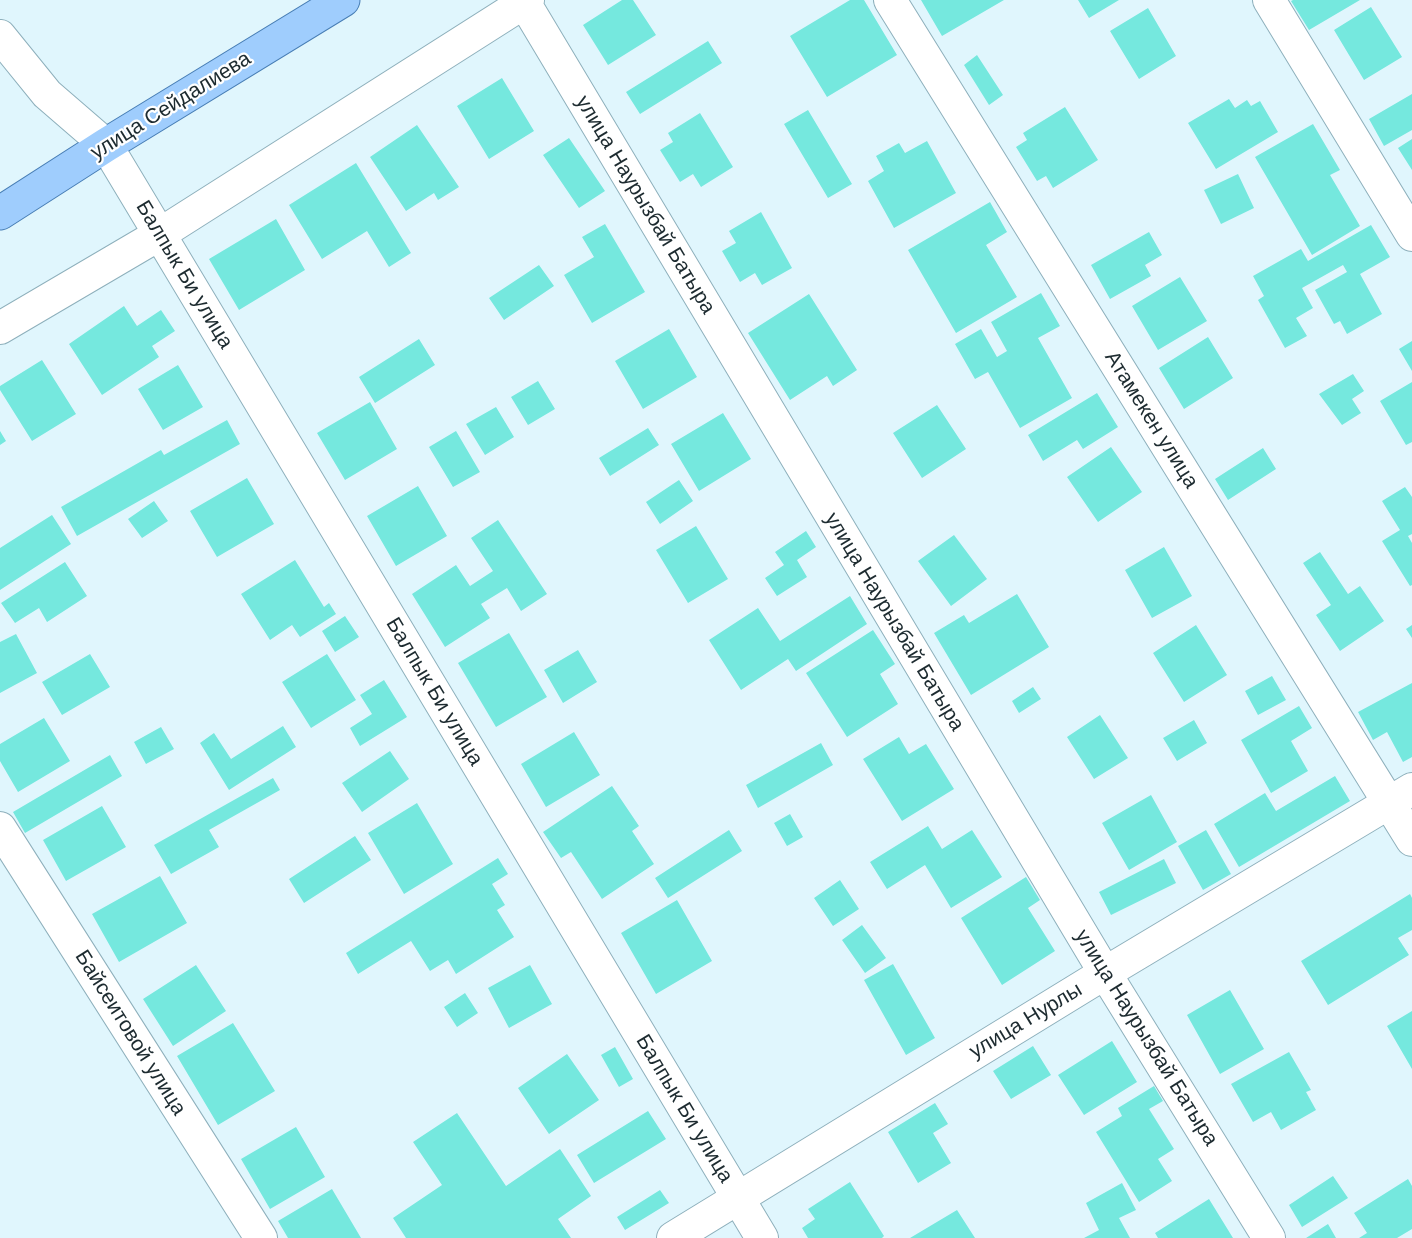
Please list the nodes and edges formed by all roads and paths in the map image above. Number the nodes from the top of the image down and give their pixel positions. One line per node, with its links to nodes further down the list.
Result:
1 (343, 0): 6 (main road, улица Сейдалиева)
2 (891, 0): 11 (street, Атамекен улица)
3 (1269, 0): 9 (street)
4 (526, 1): 8 (street); 14 (street, улица Наурызбай Батыра)
5 (0, 36): 6 (street, Балпык Би улица)
6 (106, 145): 7 (main road, улица Сейдалиева); 8 (street, Балпык Би улица)
7 (0, 213)
8 (160, 234): 10 (street); 15 (street, Балпык Би улица)
9 (1412, 235)
10 (0, 328)
11 (1401, 796): 13 (street, Атамекен улица); 14 (street, улица Нурлы)
12 (0, 828): 16 (street, Байсеитовой улица)
13 (1412, 840)
14 (1105, 973): 15 (street, улица Нурлы); 19 (street, улица Наурызбай Батыра)
15 (737, 1197): 17 (street, улица Нурлы); 18 (street, Балпык Би улица)
16 (261, 1238)
17 (673, 1238)
18 (762, 1238)
19 (1269, 1238)

